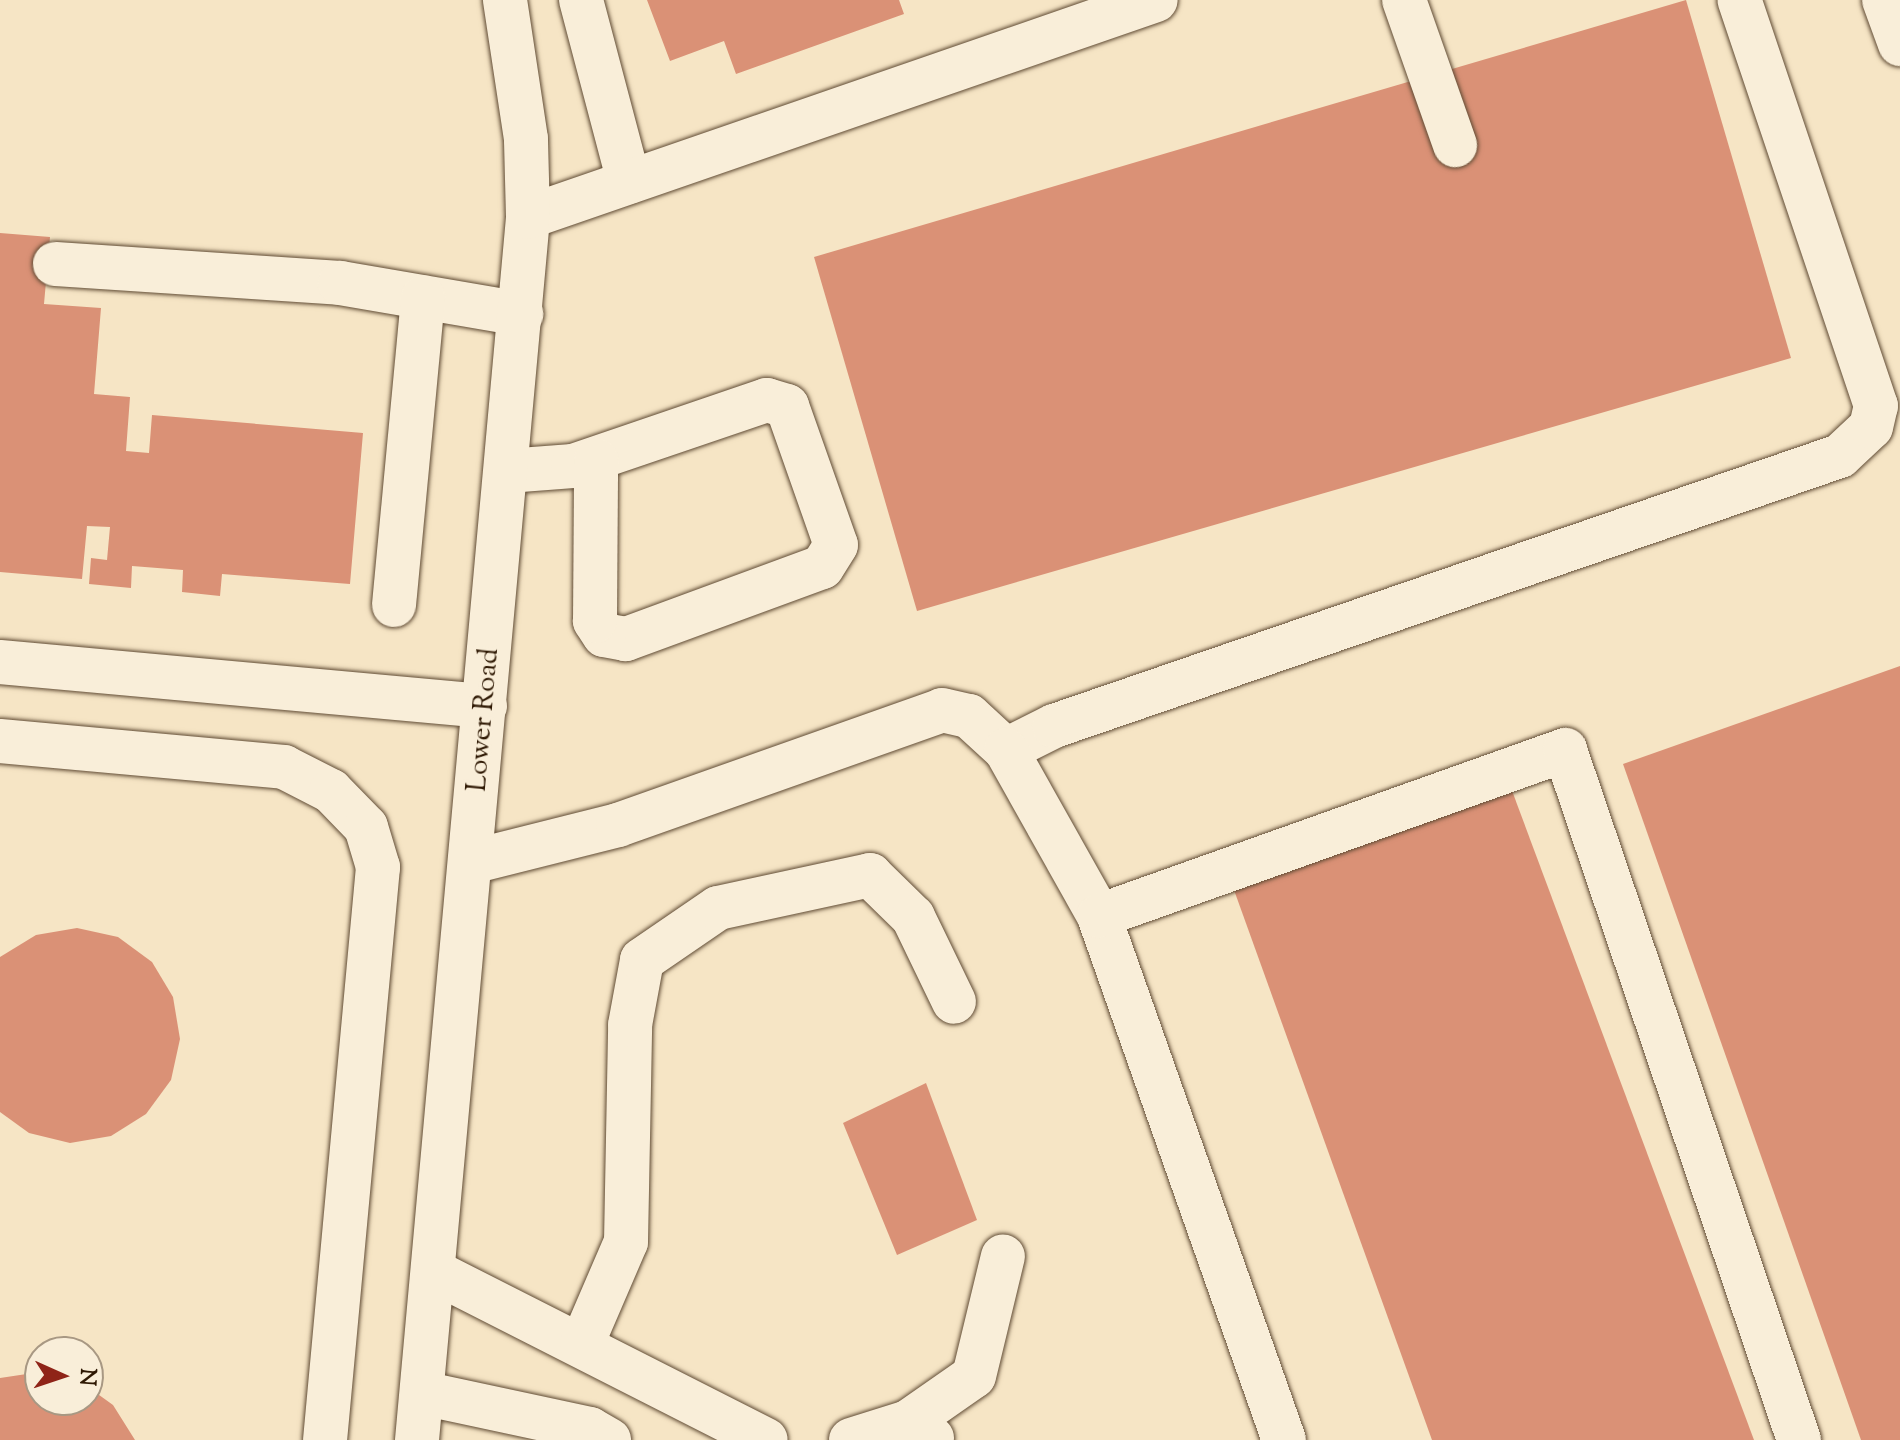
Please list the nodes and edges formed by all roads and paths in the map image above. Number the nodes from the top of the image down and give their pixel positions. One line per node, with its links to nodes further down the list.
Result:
1 (505, 0): 10 (street, Lower Road)
2 (581, 0): 9 (street)
3 (1156, 0): 9 (street)
4 (1404, 0): 8 (street)
5 (1739, 0): 20 (street)
6 (1884, 0): 7 (street)
7 (1900, 44)
8 (1455, 145)
9 (629, 182): 10 (street)
10 (528, 217): 13 (street, Lower Road)
11 (55, 264): 12 (street)
12 (423, 297): 13 (street); 16 (street)
13 (521, 314): 15 (street, Lower Road)
14 (596, 460): 14 (street); 15 (street)
15 (507, 471): 18 (street, Lower Road)
16 (394, 605)
17 (0, 662): 18 (street)
18 (485, 706): 21 (street, Lower Road)
19 (0, 741): 29 (street)
20 (1006, 750): 21 (street); 22 (street)
21 (471, 862): 25 (street, Lower Road)
22 (1099, 916): 34 (street); 35 (street)
23 (954, 1002): 26 (street)
24 (1003, 1256): 28 (street)
25 (433, 1271): 26 (street); 27 (street, Lower Road)
26 (582, 1344): 32 (street)
27 (422, 1393): 30 (street, Lower Road); 31 (street)
28 (921, 1431): 33 (street)
29 (325, 1440)
30 (417, 1440)
31 (609, 1440)
32 (766, 1440)
33 (851, 1440)
34 (1284, 1440)
35 (1799, 1440)

